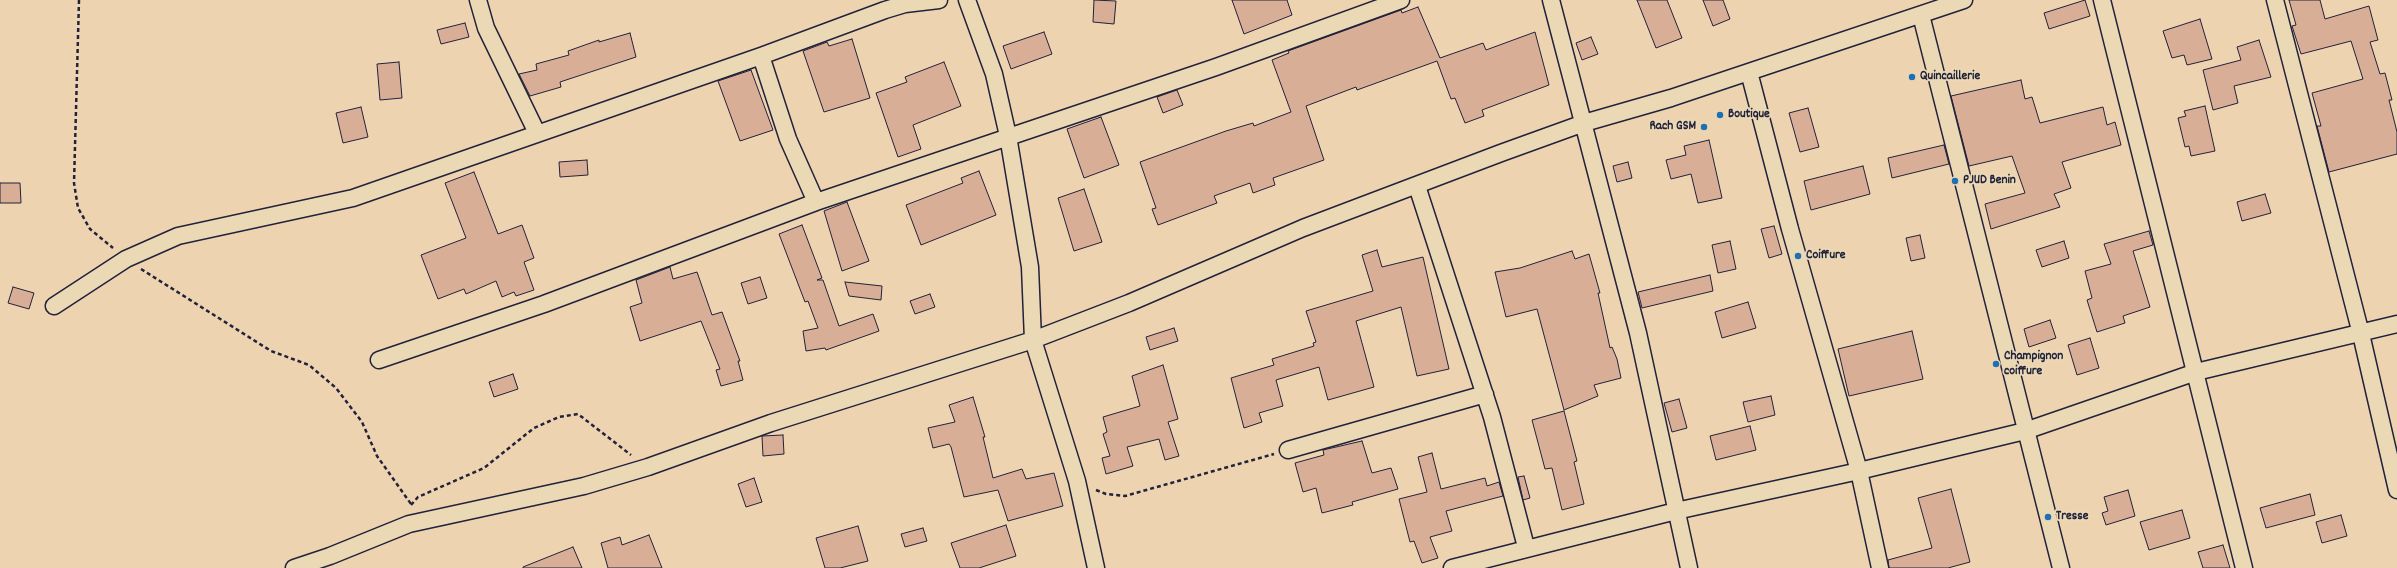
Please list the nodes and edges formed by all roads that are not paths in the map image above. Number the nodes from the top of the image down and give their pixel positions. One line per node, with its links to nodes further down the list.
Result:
1 (478, 0): 13 (street)
2 (939, 0): 10 (street)
3 (967, 0): 14 (street)
4 (1401, 0): 14 (street)
5 (1551, 0): 12 (street)
6 (1964, 0): 9 (street)
7 (2102, 0): 22 (street)
8 (2275, 0): 19 (street)
9 (1921, 14): 11 (street); 24 (street)
10 (761, 56): 13 (street); 16 (street)
11 (1749, 72): 12 (street); 26 (street)
12 (1584, 123): 15 (street); 28 (street)
13 (537, 134): 17 (street)
14 (1008, 136): 16 (street); 20 (street)
15 (1417, 186): 20 (street); 23 (street)
16 (816, 202): 21 (street)
17 (54, 306)
18 (2397, 324): 19 (street)
19 (2361, 334): 22 (street); 27 (street)
20 (1034, 340): 30 (street); 31 (street)
21 (379, 360)
22 (2196, 372): 24 (street); 36 (street)
23 (1485, 394): 25 (street); 29 (street)
24 (2025, 431): 26 (street); 35 (street)
25 (1288, 450)
26 (1858, 471): 28 (street); 34 (street)
27 (2397, 490)
28 (1676, 511): 29 (street); 33 (street)
29 (1526, 547): 32 (street)
30 (296, 568)
31 (1096, 568)
32 (1452, 568)
33 (1689, 568)
34 (1880, 568)
35 (2061, 568)
36 (2244, 568)

